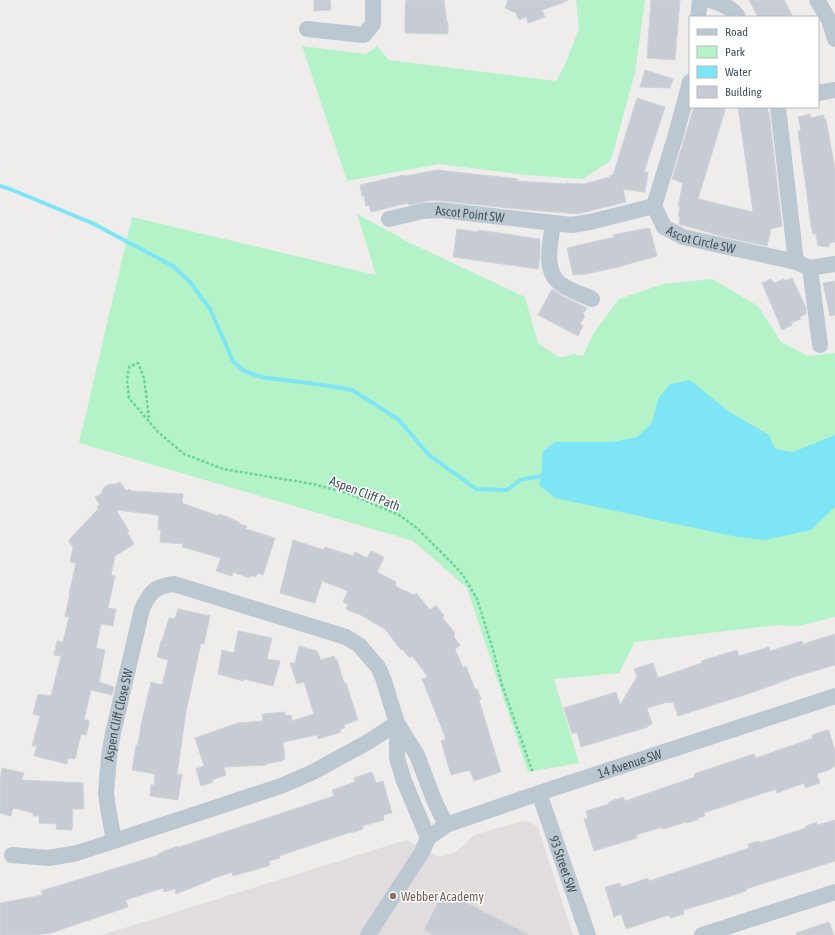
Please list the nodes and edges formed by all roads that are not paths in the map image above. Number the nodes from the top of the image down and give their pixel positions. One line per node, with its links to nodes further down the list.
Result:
1 (373, 0): 7 (street)
2 (700, 0): 5 (street)
3 (710, 0): 6 (street)
4 (817, 0): 8 (street)
5 (698, 16)
6 (738, 16)
7 (307, 29)
8 (835, 38)
9 (689, 86): 13 (street)
10 (835, 90): 11 (street)
11 (819, 93)
12 (778, 108): 17 (street)
13 (654, 206): 15 (street, Ascot Point SW); 17 (street, Ascot Circle SW)
14 (389, 219): 15 (street, Ascot Point SW)
15 (553, 223): 18 (street)
16 (835, 264): 17 (street, Ascot Circle SW)
17 (803, 265): 19 (street)
18 (592, 299)
19 (820, 345)
20 (835, 696): 22 (street, 14 Avenue SW)
21 (397, 723): 23 (street, Aspen Cliff Close SW); 24 (street, Aspen Cliff Close SW); 25 (street); 25 (street, Aspen Cliff Close SW)
22 (539, 793): 23 (street, 14 Avenue SW); 29 (street, 93 Street SW)
23 (446, 825): 24 (street, 14 Avenue SW)
24 (428, 838): 28 (street)
25 (114, 841): 26 (street)
26 (12, 855)
27 (835, 892): 30 (street)
28 (368, 935)
29 (588, 935)
30 (702, 935)

